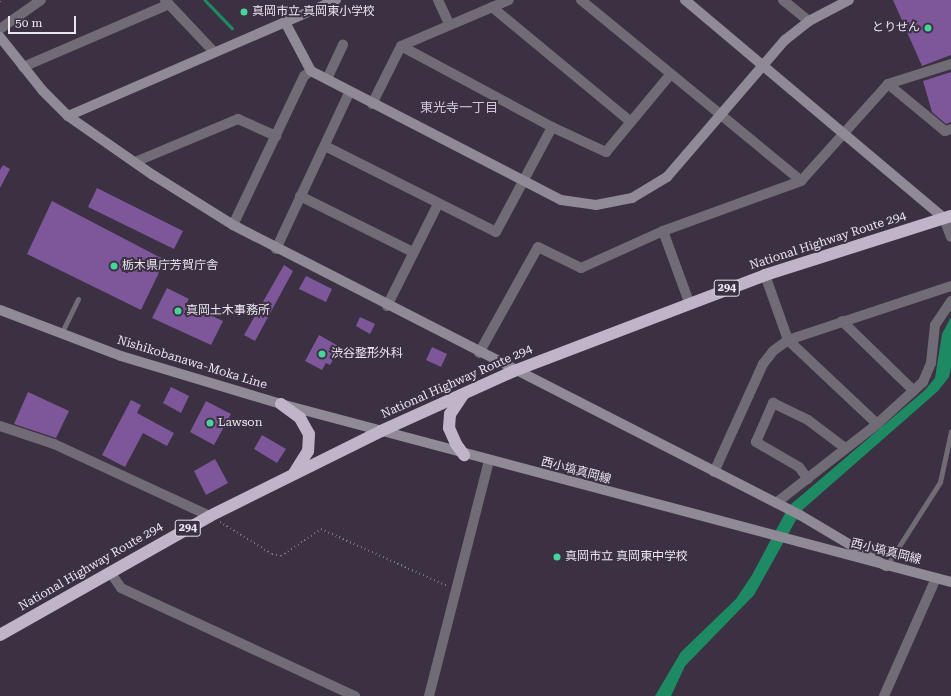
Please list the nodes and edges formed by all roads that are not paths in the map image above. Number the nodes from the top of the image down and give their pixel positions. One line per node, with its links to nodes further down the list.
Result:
1 (41, 0): 14 (street)
2 (336, 0): 11 (street)
3 (438, 0): 13 (street)
4 (509, 0): 10 (street)
5 (581, 0): 23 (street)
6 (685, 0): 19 (street)
7 (783, 0): 12 (street)
8 (849, 0): 12 (street)
9 (167, 2): 18 (street); 21 (street)
10 (492, 7): 13 (street); 30 (street)
11 (285, 22): 18 (street); 22 (street)
12 (809, 22): 19 (street)
13 (449, 24): 17 (street)
14 (0, 29)
15 (0, 37): 21 (street)
16 (343, 45): 24 (street)
17 (401, 46): 27 (street); 31 (street)
18 (214, 52): 29 (street)
19 (764, 63): 28 (street); 33 (street)
20 (951, 64): 25 (street)
21 (23, 67): 29 (street)
22 (311, 71): 24 (street); 34 (street)
23 (670, 75): 28 (street); 30 (street)
24 (327, 79): 26 (street)
25 (888, 84): 32 (street); 33 (street)
26 (349, 93): 27 (street); 35 (street)
27 (372, 104): 37 (street)
28 (720, 115): 37 (street); 38 (street)
29 (68, 116): 36 (street)
30 (630, 121): 31 (street)
31 (552, 127): 37 (street)
32 (951, 129)
33 (844, 132): 38 (street); 41 (street)
34 (276, 136): 36 (street); 42 (street)
35 (325, 146): 39 (street); 40 (street)
36 (135, 162): 42 (street)
37 (522, 181): 40 (street)
38 (801, 181): 43 (street)
39 (300, 196): 45 (street); 46 (street)
40 (438, 204): 46 (street)
41 (948, 217): 44 (street); 47 (highway, National Highway Route 294 / 294)
42 (233, 225): 45 (street)
43 (663, 231): 50 (street); 57 (street)
44 (951, 237)
45 (276, 249): 51 (street)
46 (413, 252): 51 (street)
47 (765, 275): 50 (highway, National Highway Route 294 / 294); 56 (street)
48 (951, 286): 54 (street)
49 (78, 299): 55 (lane)
50 (689, 302): 58 (highway, National Highway Route 294 / 294)
51 (387, 306): 57 (street)
52 (950, 306): 59 (street)
53 (0, 310): 55 (street, Nishikobanawa-Moka Line)
54 (842, 321): 56 (street); 59 (street)
55 (61, 334): 61 (street, Nishikobanawa-Moka Line)
56 (788, 340): 62 (street); 69 (street)
57 (480, 353): 58 (street)
58 (514, 371): 60 (highway, National Highway Route 294 / 294); 69 (street)
59 (914, 390): 62 (street)
60 (463, 394): 64 (highway, National Highway Route 294 / 294); 67 (highway)
61 (281, 404): 64 (street, Nishikobanawa-Moka Line); 70 (highway)
62 (877, 424): 66 (street)
63 (0, 426): 73 (street)
64 (381, 431): 67 (street, 西小塙真岡線); 70 (highway, National Highway Route 294 / 294)
65 (951, 431): 74 (lane)
66 (845, 448): 71 (street); 71 (street)
67 (464, 455): 68 (street, 西小塙真岡線)
68 (489, 461): 74 (street, 西小塙真岡線); 80 (street)
69 (714, 472): 72 (street)
70 (292, 475): 73 (highway, National Highway Route 294 / 294)
71 (808, 479): 72 (street)
72 (776, 503): 74 (street)
73 (210, 516): 75 (highway, National Highway Route 294 / 294)
74 (886, 566): 76 (street, 西小塙真岡線)
75 (110, 572): 78 (highway, National Highway Route 294 / 294); 79 (street)
76 (936, 578): 77 (street, 西小塙真岡線); 81 (street)
77 (951, 582)
78 (0, 635)
79 (355, 696)
80 (429, 696)
81 (884, 696)

